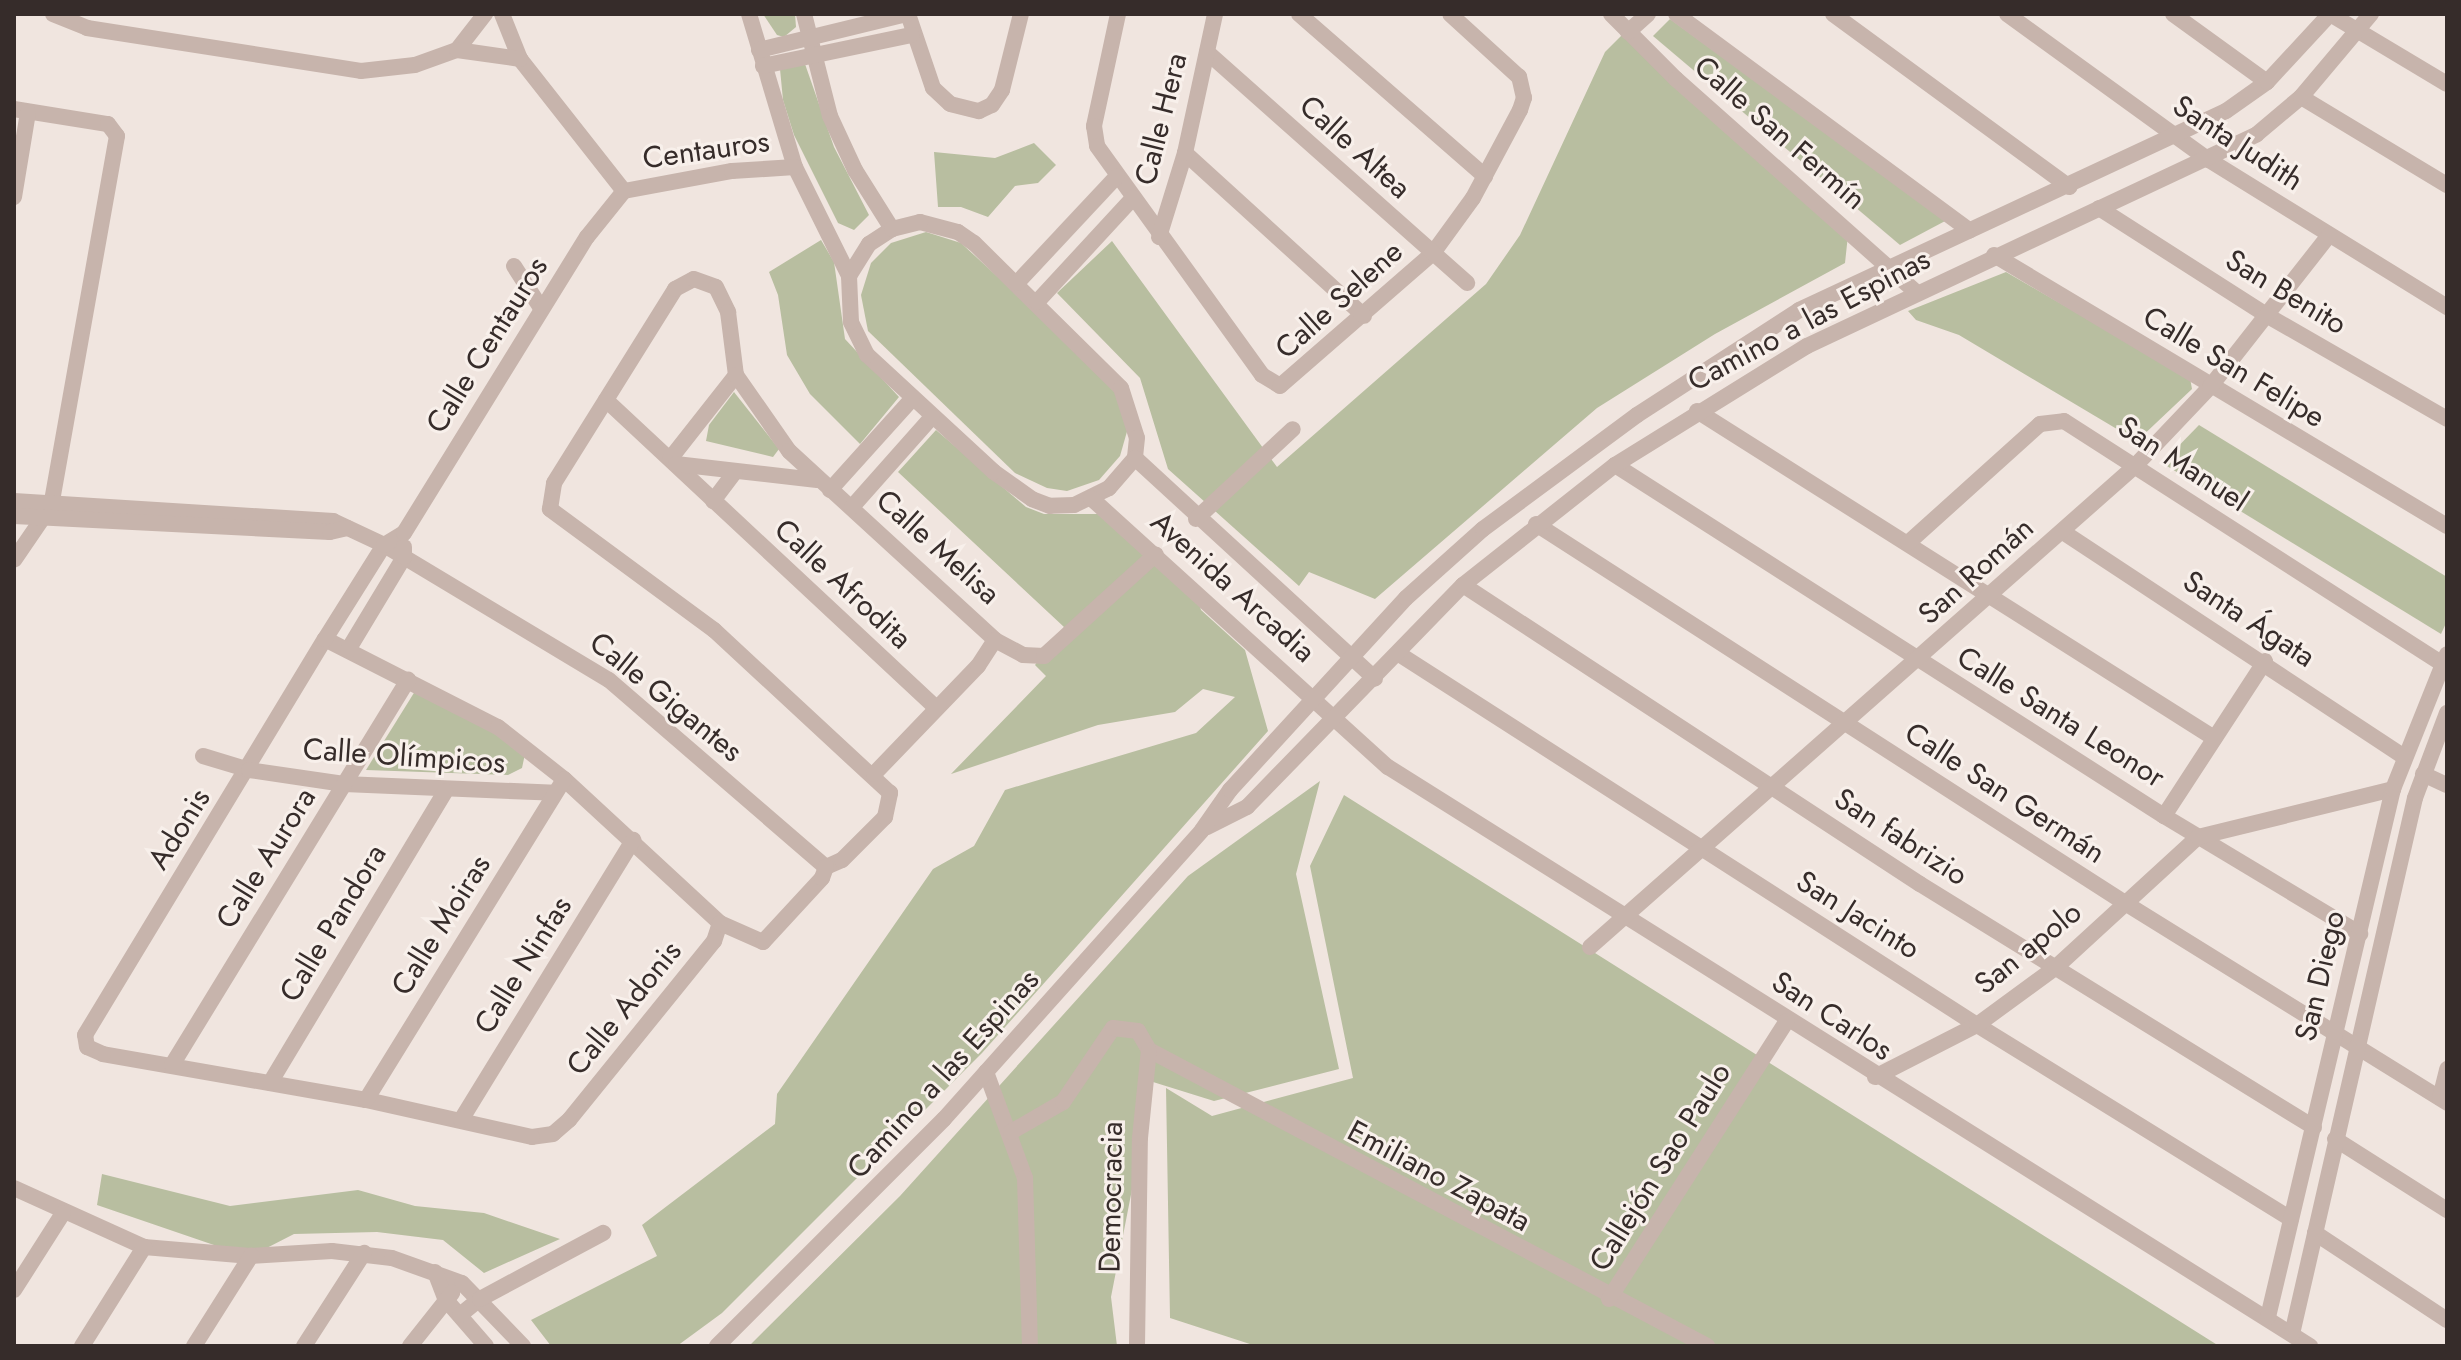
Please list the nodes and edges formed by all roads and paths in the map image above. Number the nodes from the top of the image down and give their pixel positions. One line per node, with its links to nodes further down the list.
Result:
1 (53, 14): 24 (street)
2 (485, 14): 24 (street)
3 (502, 14): 27 (street)
4 (749, 14): 25 (street)
5 (804, 14): 23 (street)
6 (907, 14): 22 (street); 23 (street)
7 (1021, 14): 22 (street)
8 (1118, 14): 37 (street, Calle Selene)
9 (1215, 14): 26 (street, Calle Hera)
10 (1299, 14): 38 (street)
11 (1450, 14): 38 (street, Calle Selene)
12 (1611, 14): 20 (street, Calle San Fermín)
13 (1648, 14): 20 (street)
14 (1676, 14): 46 (street)
15 (1833, 14): 40 (street)
16 (2007, 14): 33 (street, Santa Judith)
17 (2173, 14): 29 (street)
18 (2330, 14): 21 (street); 29 (street, Camino a las Espinas)
19 (2371, 14): 21 (street, Camino a las Espinas)
20 (1628, 32): 52 (street, Calle San Fermín)
21 (2356, 32): 30 (street); 31 (street, Camino a las Espinas)
22 (912, 35): 23 (street)
23 (812, 48): 25 (street); 28 (street); 45 (street)
24 (457, 50): 27 (street)
25 (759, 50): 28 (street)
26 (1207, 52): 34 (street, Calle Hera); 49 (street, Calle Altea)
27 (520, 59): 41 (street)
28 (763, 66): 36 (street)
29 (2267, 82): 33 (street, Camino a las Espinas)
30 (2447, 84)
31 (2301, 97): 35 (street, Camino a las Espinas); 39 (street)
32 (21, 110): 42 (street); 79 (street)
33 (2175, 137): 35 (street, Santa Judith); 40 (street, Camino a las Espinas)
34 (1185, 153): 48 (street, Calle Hera); 60 (street)
35 (2209, 160): 44 (street, Camino a las Espinas); 47 (street, Santa Judith)
36 (795, 167): 41 (street, Centauros); 53 (street)
37 (1117, 176): 43 (street, Calle Selene); 54 (street)
38 (1485, 176): 49 (street, Calle Selene)
39 (2447, 185)
40 (2069, 187): 46 (street, Camino a las Espinas)
41 (624, 191): 59 (street, Calle Centauros)
42 (14, 197)
43 (1133, 198): 48 (street, Calle Selene); 57 (street)
44 (2099, 208): 50 (street, Camino a las Espinas); 61 (street, San Benito)
45 (892, 229): 53 (street); 54 (street)
46 (1970, 231): 52 (street, Camino a las Espinas)
47 (2329, 235): 58 (street, Santa Judith); 61 (street, San Román)
48 (1159, 237): 60 (street, Calle Selene)
49 (1433, 253): 55 (street, Calle Altea); 60 (street, Calle Selene)
50 (1994, 255): 56 (street, Camino a las Espinas); 63 (street, Calle San Felipe)
51 (514, 266): 59 (street)
52 (1890, 267): 56 (street, Calle San Fermín); 100 (street, Camino a las Espinas)
53 (849, 276): 64 (street)
54 (1017, 283): 57 (street)
55 (1467, 283)
56 (1915, 291): 66 (street, Camino a las Espinas)
57 (1037, 302): 70 (street)
58 (2447, 307)
59 (541, 308): 88 (street, Calle Centauros)
60 (1364, 316)
61 (2268, 316): 63 (street, San Román); 68 (street, San Benito)
62 (736, 375): 65 (street, Calle Melisa); 71 (street); 75 (street, Calle Melisa)
63 (2210, 387): 73 (street, San Román); 85 (street, Calle San Felipe)
64 (912, 399): 67 (street); 75 (street)
65 (606, 400): 71 (street, Calle Afrodita); 115 (street, Calle Melisa)
66 (1697, 411): 72 (street, Camino a las Espinas); 89 (street)
67 (932, 417): 76 (street); 80 (street)
68 (2447, 419)
69 (1293, 429): 82 (street)
70 (1135, 458): 76 (street); 82 (street, Avenida Arcadia)
71 (673, 462): 74 (street); 78 (street, Calle Afrodita)
72 (1615, 465): 84 (street, Camino a las Espinas); 102 (street, Calle Santa Leonor)
73 (2134, 467): 87 (street, San Román); 89 (street, San Manuel); 101 (street, San Manuel)
74 (735, 472): 75 (street); 78 (street)
75 (824, 485): 80 (street, Calle Melisa)
76 (1091, 498): 91 (street, Avenida Arcadia)
77 (14, 501): 79 (street, Calle Gigantes)
78 (713, 501): 107 (street, Calle Afrodita)
79 (51, 506): 83 (street); 86 (street, Calle Gigantes)
80 (852, 507): 97 (street, Calle Melisa)
81 (14, 516): 83 (street)
82 (1196, 519): 100 (street, Avenida Arcadia)
83 (38, 520): 86 (street); 93 (street)
84 (1536, 524): 94 (street, Camino a las Espinas); 110 (street, Calle San Germán)
85 (2447, 526)
86 (348, 528): 90 (street, Calle Gigantes)
87 (2063, 532): 95 (street, San Román); 103 (street, Santa Ágata)
88 (404, 533): 90 (street, Calle Centauros); 92 (street)
89 (1908, 543): 95 (street)
90 (384, 545): 92 (street, Calle Gigantes); 96 (street, Calle Centauros)
91 (1156, 554): 97 (street); 106 (street, Avenida Arcadia)
92 (404, 557): 98 (street); 128 (street, Calle Gigantes)
93 (14, 560)
94 (1463, 585): 99 (street, Camino a las Espinas); 120 (street, San fabrizio)
95 (1990, 595): 102 (street, San Román); 111 (street)
96 (325, 639): 98 (street); 114 (street, Adonis)
97 (995, 640): 107 (street, Calle Melisa)
98 (348, 650): 105 (street)
99 (1399, 654): 104 (street, Camino a las Espinas); 127 (street, San Jacinto)
100 (1353, 658): 104 (street, Avenida Arcadia); 106 (street, Camino a las Espinas)
101 (2445, 659): 113 (street, San Diego)
102 (1919, 660): 110 (street, San Román); 123 (street, Calle Santa Leonor)
103 (2265, 661): 111 (street); 113 (street, Santa Ágata)
104 (1375, 679): 109 (street, Camino a las Espinas)
105 (408, 680): 117 (street, Calle Aurora); 119 (street)
106 (1314, 699): 109 (street, Avenida Arcadia); 124 (street, Camino a las Espinas)
107 (936, 708): 115 (street, Calle Melisa)
108 (2447, 713): 116 (street, San Diego)
109 (1333, 720): 124 (street, Camino a las Espinas); 130 (street, San Carlos)
110 (1846, 724): 120 (street, San Román); 129 (street, Calle San Germán)
111 (2214, 738): 123 (street)
112 (203, 756): 114 (street, Calle Olímpicos)
113 (2403, 756): 121 (street, San Diego)
114 (249, 770): 117 (street, Calle Olímpicos); 139 (street, Adonis)
115 (874, 774): 128 (street)
116 (2423, 774): 118 (street); 138 (street, San Diego)
117 (344, 784): 122 (street, Calle Olímpicos); 141 (street, Calle Aurora)
118 (2447, 785)
119 (560, 786): 122 (street, Calle Olímpicos); 126 (street); 146 (street, Calle Moiras)
120 (1775, 788): 127 (street, San Román); 134 (street, San fabrizio)
121 (2393, 789): 125 (street); 132 (street, San Diego)
122 (445, 792): 145 (street, Calle Pandora)
123 (2164, 816): 125 (street, Calle Santa Leonor)
124 (1202, 830): 143 (street, Camino a las Espinas)
125 (2198, 837): 129 (street, San apolo); 132 (street, Calle Santa Leonor)
126 (633, 840): 131 (street); 148 (street, Calle Ninfas)
127 (1702, 851): 130 (street, San Román); 136 (street, San Jacinto)
128 (821, 865): 131 (street)
129 (2125, 903): 134 (street, San apolo); 137 (street, Calle San Germán)
130 (1625, 915): 133 (street, San Román); 135 (street, San Carlos)
131 (720, 923): 148 (street, Calle Adonis)
132 (2360, 934): 137 (street, San Diego)
133 (1590, 947)
134 (2055, 968): 136 (street, San apolo); 149 (street, San fabrizio)
135 (1787, 1021): 144 (street, San Carlos); 165 (street, Callejón Sao Paulo)
136 (1977, 1025): 144 (street, San apolo); 155 (street, San Jacinto)
137 (2336, 1032): 138 (street, Calle San Germán); 149 (street, San Diego)
138 (2355, 1045): 147 (street, Calle San Germán); 151 (street, San Diego)
139 (87, 1047): 141 (street, Calle Adonis)
140 (1149, 1050): 150 (street, Emiliano Zapata); 165 (street, Emiliano Zapata); 179 (street, Democracia)
141 (172, 1065): 145 (street, Calle Adonis)
142 (2447, 1069): 147 (street)
143 (986, 1072): 150 (street); 177 (street, Camino a las Espinas)
144 (1875, 1077): 168 (street, San Carlos)
145 (270, 1083): 146 (street, Calle Adonis)
146 (366, 1100): 148 (street, Calle Adonis)
147 (2444, 1101)
148 (461, 1120)
149 (2314, 1127): 155 (street, San Diego)
150 (1011, 1132): 178 (street)
151 (2335, 1139): 153 (street); 157 (street, San Diego)
152 (14, 1188): 154 (street)
153 (2447, 1210)
154 (63, 1213): 158 (street); 163 (street)
155 (2291, 1219): 168 (street, San Diego)
156 (603, 1233): 164 (street)
157 (2315, 1233): 169 (street); 170 (street, San Diego)
158 (144, 1247): 160 (street); 171 (street)
159 (364, 1253): 160 (street); 161 (street); 173 (street)
160 (251, 1256): 172 (street)
161 (435, 1272): 162 (street); 166 (street)
162 (462, 1283): 164 (street); 166 (street)
163 (14, 1290)
164 (480, 1299): 167 (street); 176 (street)
165 (1609, 1299): 180 (street, Emiliano Zapata)
166 (446, 1300): 167 (street); 174 (street)
167 (460, 1315): 175 (street)
168 (2268, 1317): 170 (street, San Carlos)
169 (2447, 1320)
170 (2292, 1334): 181 (street, San Carlos)
171 (82, 1346)
172 (194, 1346)
173 (304, 1346)
174 (410, 1346)
175 (486, 1346)
176 (523, 1346)
177 (717, 1346)
178 (1030, 1346)
179 (1137, 1346)
180 (1707, 1346)
181 (2310, 1346)

